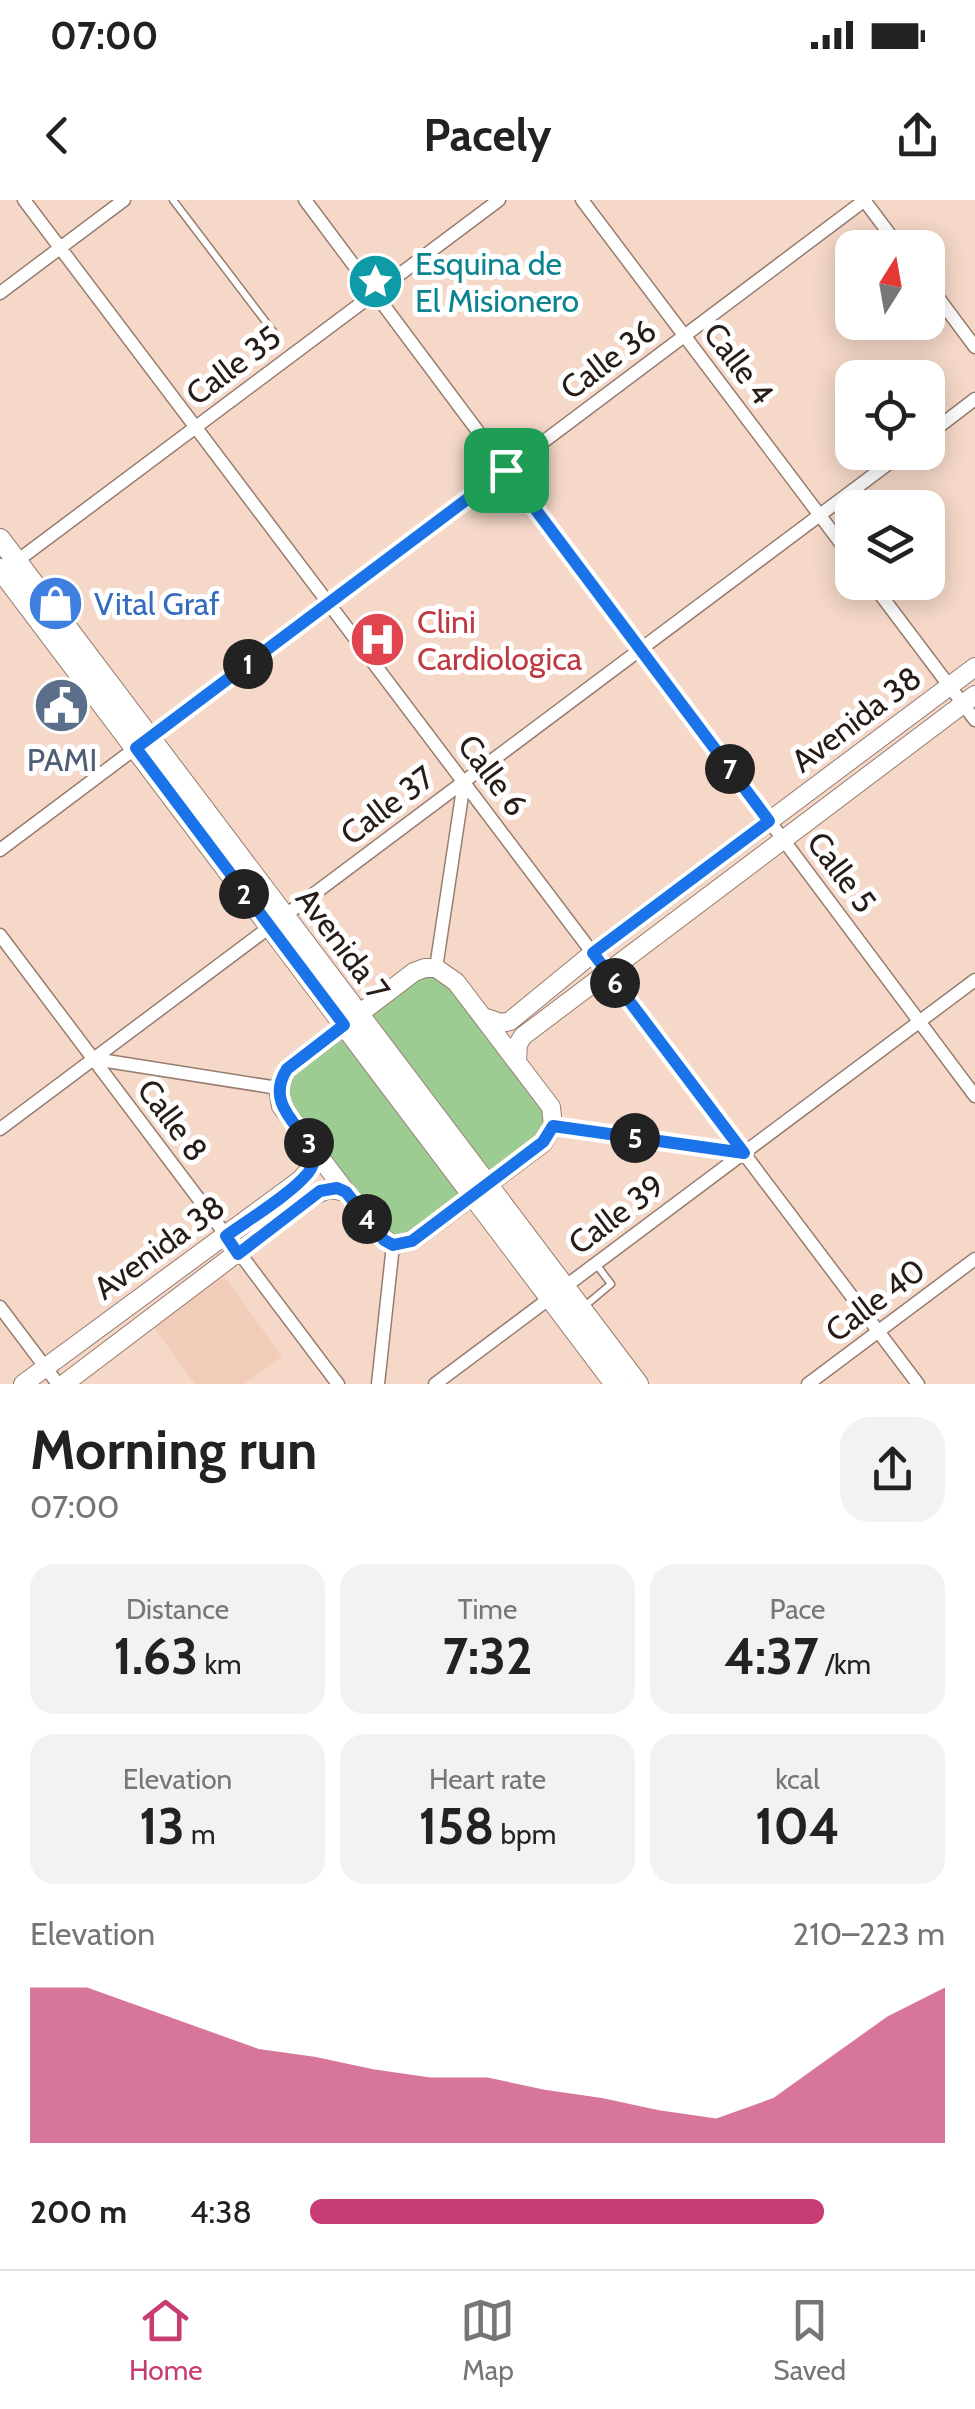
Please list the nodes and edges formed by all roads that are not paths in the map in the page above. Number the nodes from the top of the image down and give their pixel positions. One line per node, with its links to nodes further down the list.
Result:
1 (24, 200): 9 (street, Calle 6)
2 (124, 200): 9 (street)
3 (173, 200): 13 (lane)
4 (305, 200): 11 (street, Calle 5)
5 (499, 200): 11 (street, Calle 35)
6 (582, 200): 14 (street, Calle 4)
7 (864, 200): 8 (street); 14 (street, Calle 36)
8 (886, 230)
9 (60, 248): 10 (street); 18 (street, Calle 6)
10 (0, 293)
11 (374, 293): 18 (street, Calle 35); 19 (street, Calle 5)
12 (945, 307): 15 (street)
13 (275, 334)
14 (684, 336): 19 (street, Calle 36); 21 (street, Calle 4)
15 (975, 347)
16 (975, 399): 17 (street)
17 (945, 422)
18 (196, 427): 24 (street, Calle 35); 26 (street, Calle 6)
19 (506, 470): 26 (street, Calle 36); 27 (street, Calle 5)
20 (880, 470): 21 (street, Calle 37)
21 (820, 515): 22 (street, Calle 4); 27 (street, Calle 37)
22 (835, 535)
23 (0, 539): 24 (main road, Avenida 7)
24 (5, 569): 32 (main road, Avenida 7)
25 (885, 600): 29 (street)
26 (328, 604): 32 (street, Calle 36); 33 (street, Calle 6)
27 (641, 649): 33 (street, Calle 37); 34 (street, Calle 5)
28 (975, 667): 29 (main road, Avenida 38)
29 (950, 686): 30 (street); 34 (main road, Avenida 38)
30 (969, 700): 31 (street); 35 (main road, Avenida 38)
31 (975, 720)
32 (143, 743): 36 (street, Calle 36); 37 (main road, Avenida 7)
33 (464, 782): 37 (street, Calle 37); 39 (street, Calle 6); 40 (street)
34 (769, 821): 35 (street, Calle 5); 39 (main road, Avenida 38)
35 (783, 839): 41 (main road, Avenida 38); 45 (street, Calle 5)
36 (0, 850)
37 (277, 922): 44 (main road, Avenida 7); 46 (street, Calle 37)
38 (0, 935): 46 (street, Calle 8)
39 (593, 953): 41 (street, Calle 6); 43 (main road, Avenida 38)
40 (436, 968): 43 (main road); 44 (main road)
41 (606, 971): 47 (main road, Avenida 38); 53 (street, Calle 6)
42 (975, 980): 45 (street, Calle 39)
43 (483, 1017): 47 (main road)
44 (351, 1020): 48 (main road); 54 (main road, Avenida 7)
45 (919, 1022): 49 (street, Calle 5); 53 (street, Calle 39)
46 (94, 1059): 48 (street); 51 (street, Calle 37); 56 (street, Calle 8)
47 (517, 1061): 50 (main road)
48 (278, 1088): 52 (main road)
49 (975, 1096)
50 (553, 1126): 53 (street); 54 (main road)
51 (0, 1130)
52 (313, 1148): 55 (main road); 56 (main road, Avenida 38)
53 (744, 1153): 60 (street, Calle 39); 64 (street, Calle 6)
54 (480, 1190): 57 (main road); 61 (main road, Avenida 7)
55 (346, 1192): 57 (main road); 58 (main road, Avenida 38)
56 (226, 1236): 58 (street, Calle 8); 65 (main road, Avenida 38)
57 (393, 1245): 69 (street)
58 (238, 1254): 67 (main road, Avenida 38); 68 (street, Calle 8)
59 (975, 1259): 64 (street, Calle 40)
60 (596, 1264): 61 (street, Calle 39); 63 (lane)
61 (557, 1292): 63 (main road, Avenida 7); 70 (street, Calle 39); 71 (main road, Avenida 7)
62 (0, 1307): 65 (street)
63 (581, 1308): 72 (main road, Avenida 7)
64 (879, 1331): 73 (street, Calle 40); 74 (street, Calle 6)
65 (46, 1368): 66 (main road, Avenida 38); 67 (street)
66 (24, 1384)
67 (61, 1384)
68 (338, 1384)
69 (378, 1384)
70 (435, 1384)
71 (614, 1384)
72 (638, 1384)
73 (808, 1384)
74 (918, 1384)

